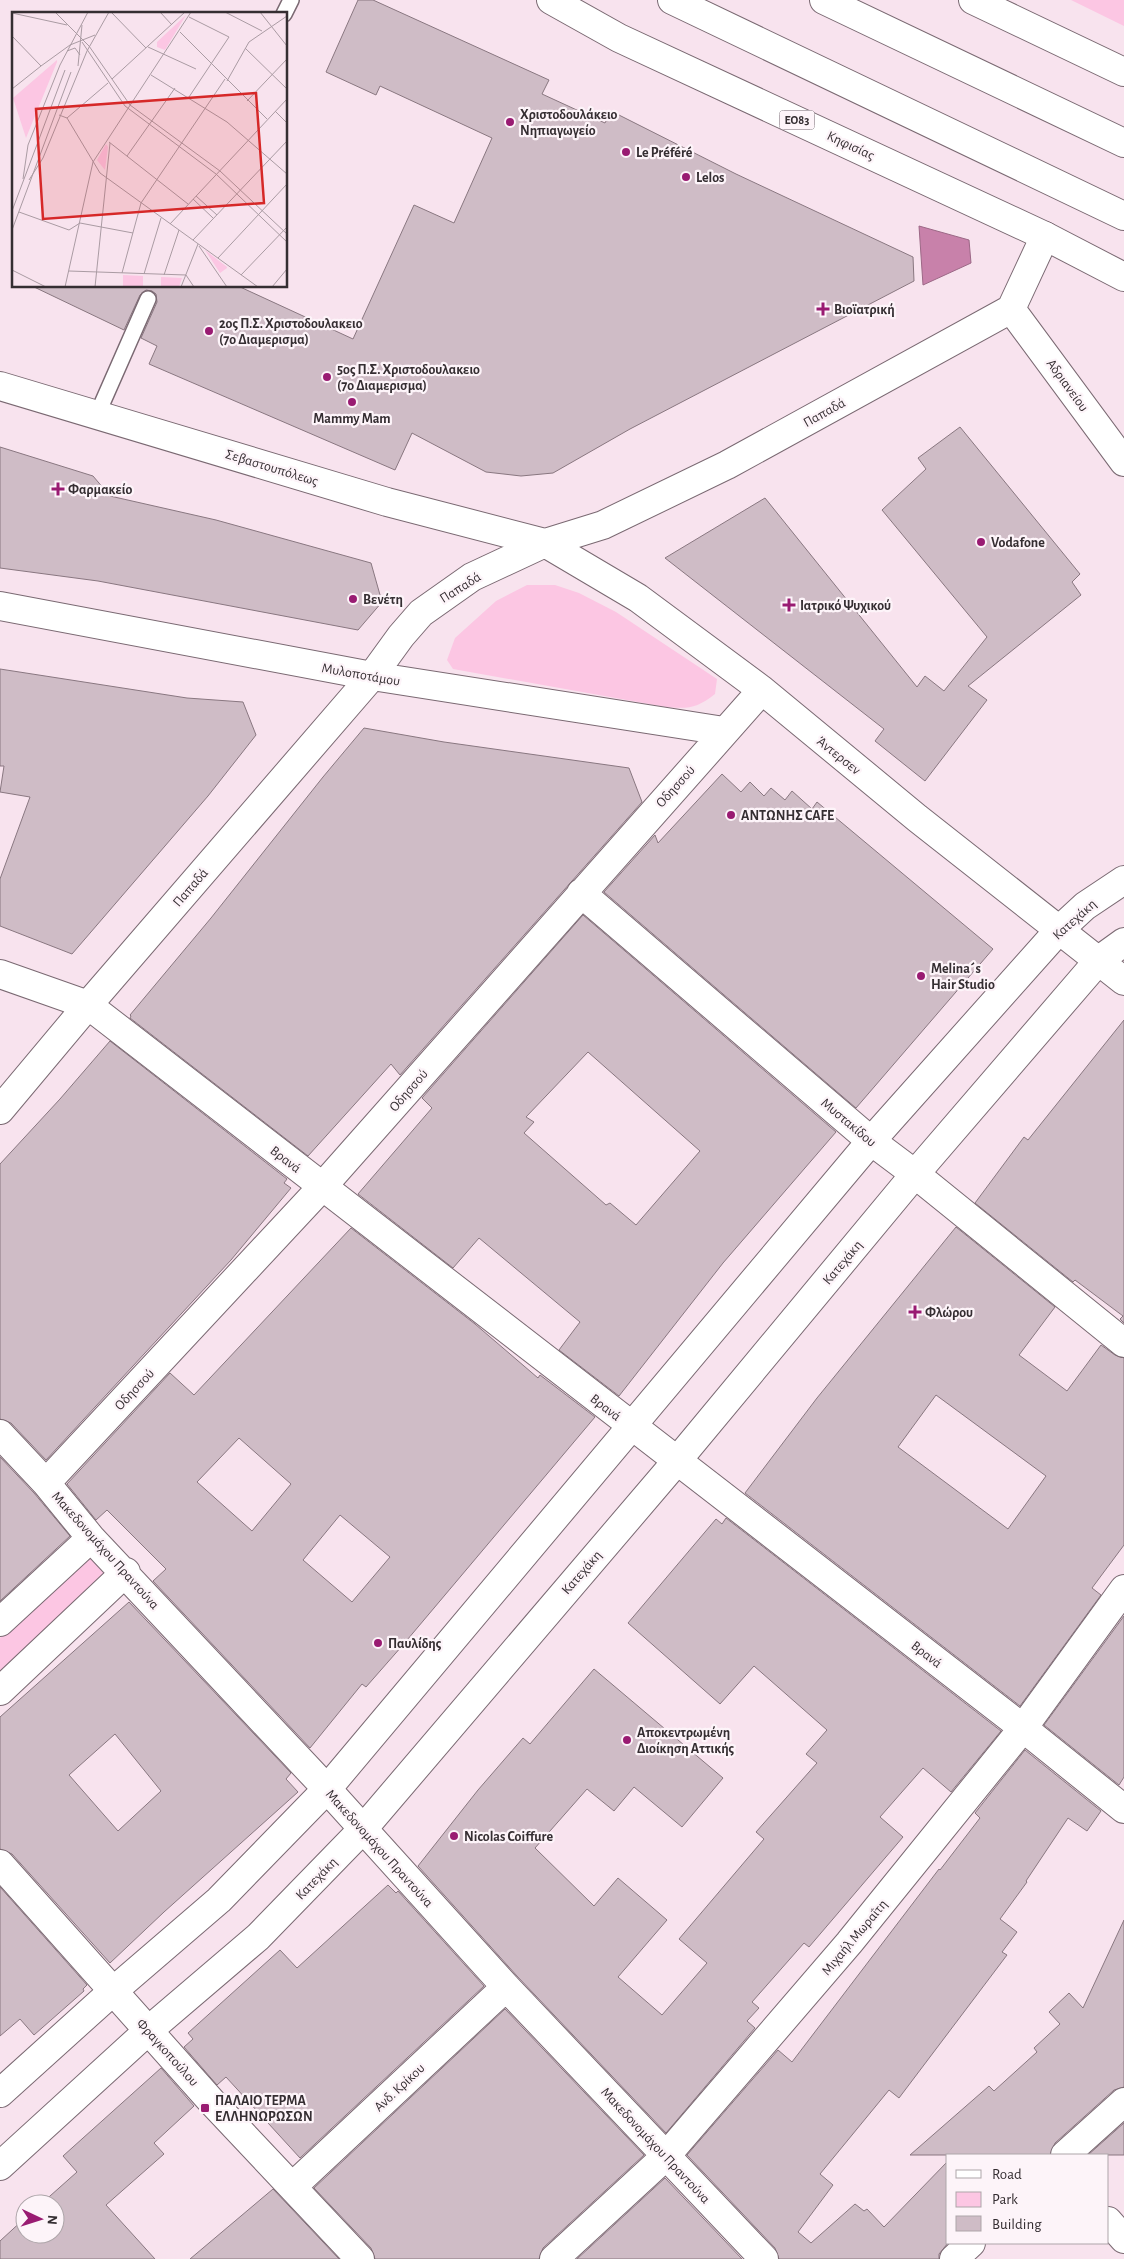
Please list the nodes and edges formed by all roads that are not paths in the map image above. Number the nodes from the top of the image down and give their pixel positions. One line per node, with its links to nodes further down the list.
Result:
1 (291, 0): 6 (lane)
2 (551, 0): 10 (street, Κηφισίας / ΕΟ83)
3 (672, 0): 9 (street)
4 (824, 0): 8 (street)
5 (973, 0): 7 (street)
6 (285, 12)
7 (1124, 72)
8 (1124, 143)
9 (1124, 216)
10 (1045, 236): 11 (street, Κηφισίας / ΕΟ83); 13 (street)
11 (1124, 277)
12 (148, 299): 15 (lane)
13 (1011, 309): 16 (street, Αδριανείου); 17 (street, Παπαδά)
14 (0, 386): 15 (street, Σεβαστουπόλεως)
15 (97, 415): 17 (street, Σεβαστουπόλεως)
16 (1124, 462)
17 (545, 543): 19 (street, Παπαδά); 20 (street, Άντερσεν)
18 (0, 606): 19 (street, Μυλοποτάμου)
19 (372, 676): 21 (street, Μυλοποτάμου); 29 (street, Παπαδά)
20 (762, 690): 21 (street, Οδησσού); 24 (street, Άντερσεν)
21 (724, 731): 23 (street, Οδησσού)
22 (1124, 880): 24 (street, Κατεχάκη)
23 (581, 893): 31 (street, Μυστακίδου); 33 (street, Οδησσού)
24 (1059, 930): 26 (street, Άντερσεν); 31 (street, Κατεχάκη)
25 (1124, 942): 26 (street, Κατεχάκη)
26 (1099, 960): 28 (street, Άντερσεν); 32 (street, Κατεχάκη)
27 (0, 974): 29 (street, Βρανά)
28 (1124, 981)
29 (88, 1005): 30 (street, Παπαδά); 33 (street, Βρανά)
30 (0, 1110)
31 (870, 1141): 32 (street, Μυστακίδου); 35 (street, Κατεχάκη)
32 (915, 1174): 34 (street, Μυστακίδου); 37 (street, Κατεχάκη)
33 (322, 1187): 35 (street, Βρανά); 38 (street, Οδησσού)
34 (1124, 1343)
35 (632, 1427): 37 (street, Βρανά); 45 (street, Κατεχάκη)
36 (0, 1434): 38 (street, Μακεδονομάχου Πραντούνα)
37 (676, 1462): 44 (street, Βρανά); 47 (street, Κατεχάκη)
38 (46, 1483): 39 (street, Μακεδονομάχου Πραντούνα)
39 (91, 1538): 40 (street, Μακεδονομάχου Πραντούνα); 42 (street)
40 (126, 1572): 43 (street); 45 (street, Μακεδονομάχου Πραντούνα)
41 (1124, 1589): 44 (street, Μιχαήλ Μωραΐτη)
42 (0, 1622)
43 (0, 1691)
44 (1023, 1728): 46 (street, Βρανά); 55 (street, Μιχαήλ Μωραΐτη)
45 (327, 1789): 47 (street, Μακεδονομάχου Πραντούνα); 50 (street, Κατεχάκη)
46 (1124, 1809)
47 (363, 1829): 49 (street, Μακεδονομάχου Πραντούνα); 51 (street, Κατεχάκη)
48 (0, 1864): 50 (street, Φραγκοπούλου)
49 (506, 1987): 55 (street, Μακεδονομάχου Πραντούνα); 57 (street, Ανδ. Κρίκου)
50 (112, 1992): 51 (street, Φραγκοπούλου); 52 (street, Κατεχάκη)
51 (149, 2030): 56 (street, Κατεχάκη); 57 (street, Φραγκοπούλου)
52 (0, 2093)
53 (1124, 2102): 54 (street)
54 (1066, 2154)
55 (666, 2156): 62 (street, Μιχαήλ Μωραΐτη); 63 (street, Μακεδονομάχου Πραντούνα)
56 (0, 2166)
57 (292, 2187): 61 (street, Φραγκοπούλου)
58 (1109, 2222): 59 (street)
59 (1124, 2239)
60 (971, 2244): 64 (street)
61 (360, 2259)
62 (554, 2259)
63 (764, 2259)
64 (954, 2259)

